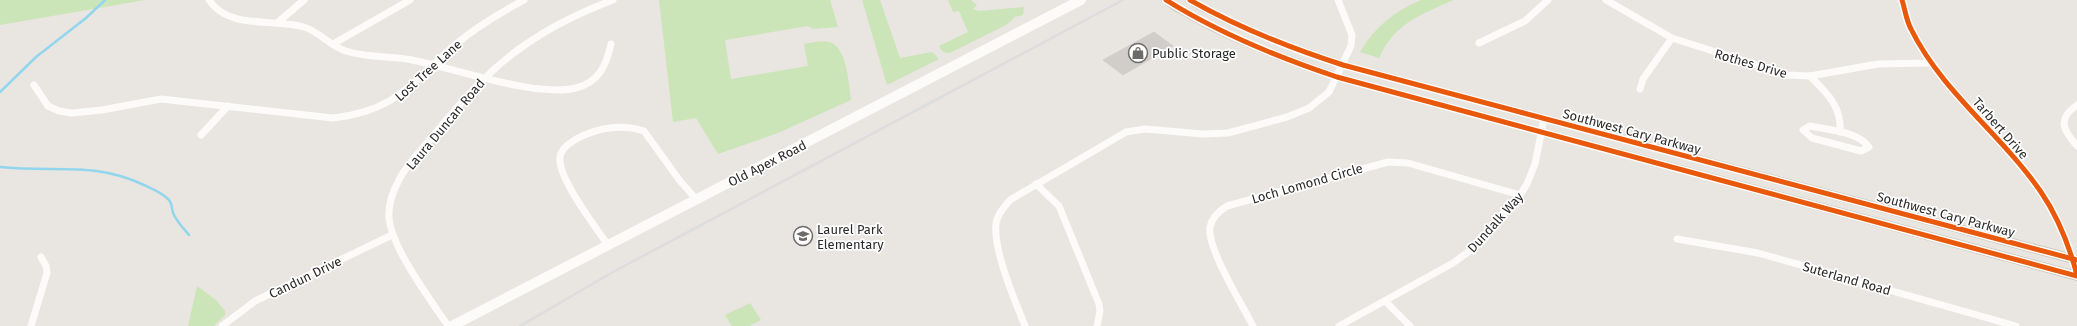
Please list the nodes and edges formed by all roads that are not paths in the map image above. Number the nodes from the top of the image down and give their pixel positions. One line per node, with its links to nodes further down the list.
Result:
1 (209, 0): 13 (street)
2 (304, 0): 13 (street)
3 (410, 0): 16 (street)
4 (524, 0): 19 (street, Lost Tree Lane)
5 (612, 0): 23 (street, Laura Duncan Road)
6 (1081, 0): 35 (main road, Old Apex Road)
7 (1166, 0): 22 (main road, Southwest Cary Parkway)
8 (1190, 0): 20 (main road, Southwest Cary Parkway)
9 (1338, 0): 20 (street)
10 (1548, 0): 15 (street)
11 (1606, 0): 14 (street, Rothes Drive)
12 (1902, 0): 18 (street, Tarbert Drive)
13 (277, 22): 16 (street)
14 (1672, 38): 21 (street, Rothes Drive); 25 (street)
15 (1479, 43)
16 (333, 44): 19 (street)
17 (611, 44): 23 (street)
18 (1931, 63): 21 (street, Rothes Drive); 40 (street, Tarbert Drive)
19 (433, 65): 23 (street); 27 (street, Lost Tree Lane)
20 (1343, 65): 22 (street); 28 (main road, Southwest Cary Parkway)
21 (1810, 76): 30 (street)
22 (1337, 77): 29 (main road, Southwest Cary Parkway); 33 (street)
23 (484, 78): 36 (street, Laura Duncan Road)
24 (34, 85): 27 (street, Lost Tree Lane)
25 (1640, 89)
26 (2077, 105): 32 (street)
27 (228, 106): 31 (street)
28 (1544, 119): 29 (street, Dundalk Way); 40 (main road, Southwest Cary Parkway)
29 (1541, 132): 34 (street, Dundalk Way); 41 (main road, Southwest Cary Parkway)
30 (1840, 132): 30 (street)
31 (201, 135)
32 (2077, 146)
33 (1036, 184): 47 (street); 48 (street)
34 (1520, 195): 42 (street, Dundalk Way); 49 (street, Loch Lomond Circle)
35 (696, 199): 38 (main road, Old Apex Road); 38 (street)
36 (392, 234): 44 (street, Candun Drive); 45 (street, Laura Duncan Road)
37 (1676, 239): 52 (street, Suterland Road)
38 (608, 245): 46 (main road, Old Apex Road)
39 (41, 257): 43 (street)
40 (2075, 260): 41 (street, Tarbert Drive)
41 (2077, 276)
42 (1385, 301): 50 (street, Dundalk Way); 51 (street)
43 (31, 326)
44 (222, 326)
45 (448, 326)
46 (452, 326)
47 (1026, 326)
48 (1097, 326)
49 (1253, 326)
50 (1339, 326)
51 (1410, 326)
52 (2016, 326)

